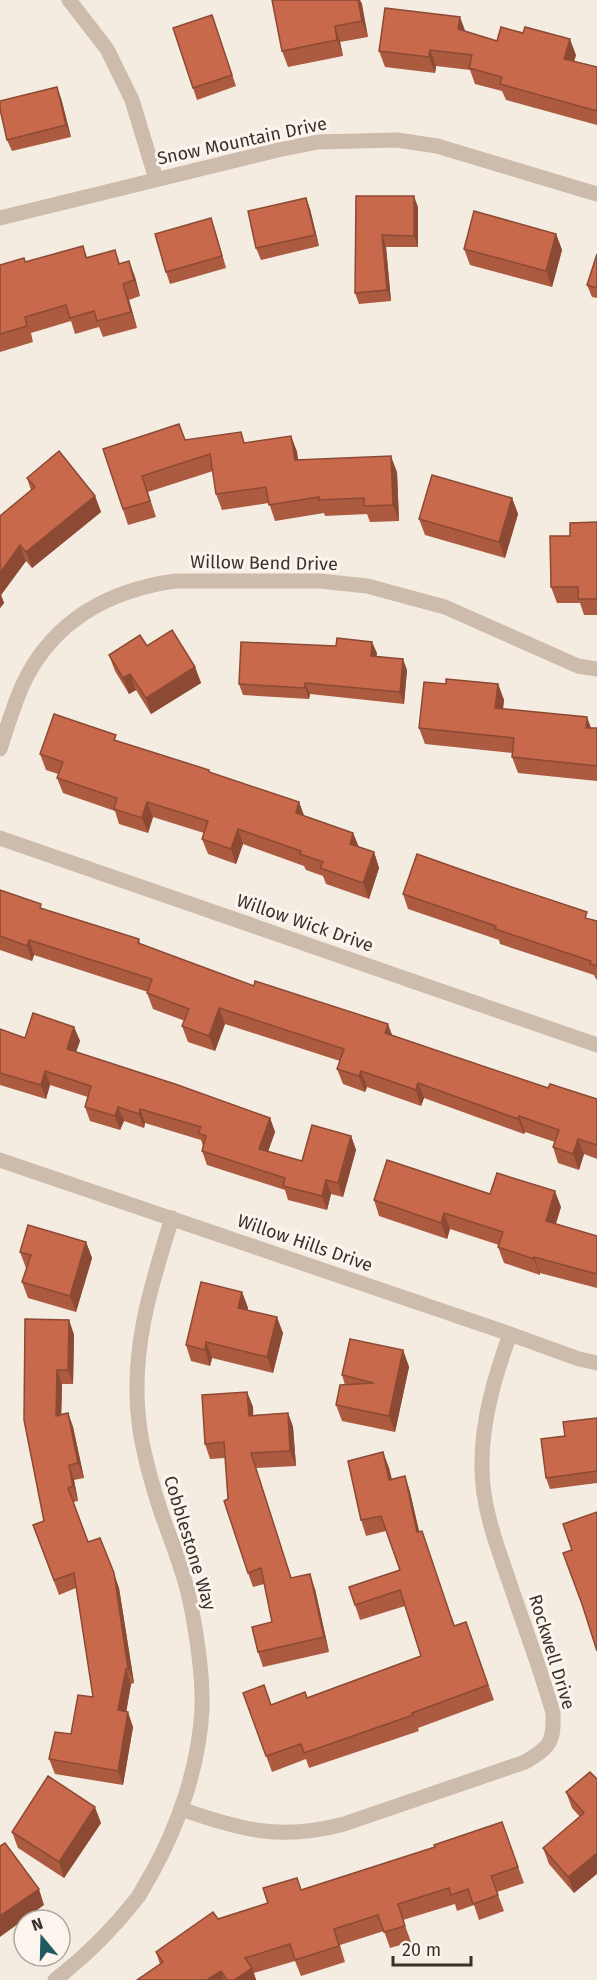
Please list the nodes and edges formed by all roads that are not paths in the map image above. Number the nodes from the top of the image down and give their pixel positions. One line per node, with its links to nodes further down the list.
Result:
1 (69, 0): 2 (street)
2 (156, 179): 3 (street, Snow Mountain Drive); 4 (street, Snow Mountain Drive)
3 (597, 194)
4 (0, 218)
5 (597, 669): 6 (street, Willow Bend Drive)
6 (0, 749)
7 (0, 838): 8 (street, Willow Wick Drive)
8 (597, 1045)
9 (0, 1160): 10 (street, Willow Hills Drive)
10 (172, 1218): 11 (street, Willow Hills Drive); 13 (street, Cobblestone Way)
11 (510, 1334): 12 (street, Willow Hills Drive); 13 (street, Rockwell Drive)
12 (597, 1363)
13 (181, 1809): 14 (street, Cobblestone Way)
14 (55, 1980)

